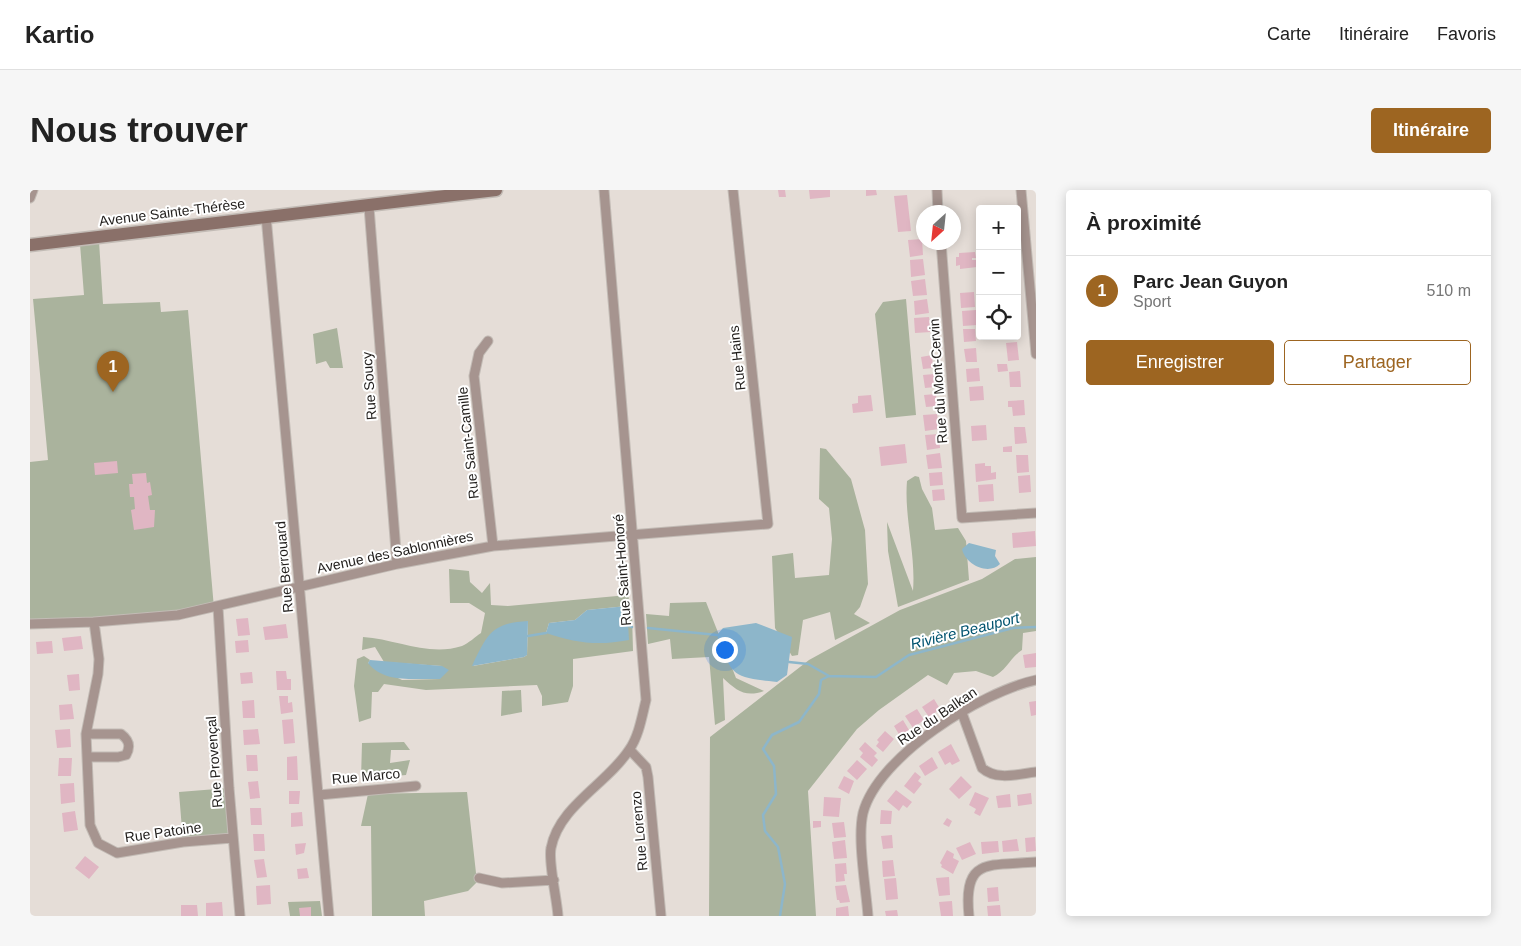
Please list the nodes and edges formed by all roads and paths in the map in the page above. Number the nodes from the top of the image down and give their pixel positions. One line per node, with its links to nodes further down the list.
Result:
1 (33, 190): 8 (street)
2 (496, 190): 7 (street, Avenue Sainte-Thérèse)
3 (604, 190): 18 (street, Rue Saint-Honoré)
4 (733, 190): 17 (street, Rue Hains)
5 (937, 190): 9 (street)
6 (1021, 190): 15 (street)
7 (417, 196): 10 (street, Avenue Sainte-Thérèse)
8 (30, 198)
9 (938, 205)
10 (369, 207): 11 (street, Avenue Sainte-Thérèse); 20 (street, Rue Soucy)
11 (266, 216): 12 (street, Avenue Sainte-Thérèse); 21 (street, Rue Berrouard)
12 (30, 245)
13 (942, 250): 16 (street, Rue du Mont-Cervin)
14 (488, 341): 19 (street, Rue Saint-Camille)
15 (1036, 354)
16 (1036, 512)
17 (768, 524): 18 (street, Avenue des Sablonnières)
18 (634, 536): 19 (street, Avenue des Sablonnières); 28 (street, Rue Saint-Honoré)
19 (493, 546): 20 (street, Avenue des Sablonnières)
20 (397, 564): 21 (street, Avenue des Sablonnières)
21 (300, 587): 22 (street, Avenue des Sablonnières); 32 (street, Rue Berrouard)
22 (218, 607): 23 (street, Avenue des Sablonnières); 33 (street, Rue Provençal)
23 (94, 622): 24 (street, Avenue des Sablonnières); 27 (street, Rue Patoine)
24 (30, 624)
25 (1036, 680): 26 (street, Rue du Balkan)
26 (962, 713): 30 (street); 41 (street, Rue du Balkan)
27 (86, 734): 29 (street, Rue Patoine); 29 (street)
28 (630, 750): 36 (street, Rue Saint-Honoré); 40 (street, Rue Lorenzo)
29 (87, 757): 33 (street, Rue Patoine)
30 (1036, 772)
31 (416, 786): 32 (street, Rue Marco)
32 (318, 795): 38 (street, Rue Berrouard)
33 (232, 838): 37 (street, Rue Provençal)
34 (1036, 862): 42 (street)
35 (479, 878): 36 (street)
36 (554, 880): 39 (street, Rue Saint-Honoré)
37 (240, 916)
38 (330, 916)
39 (558, 916)
40 (661, 916)
41 (868, 916)
42 (969, 916)

